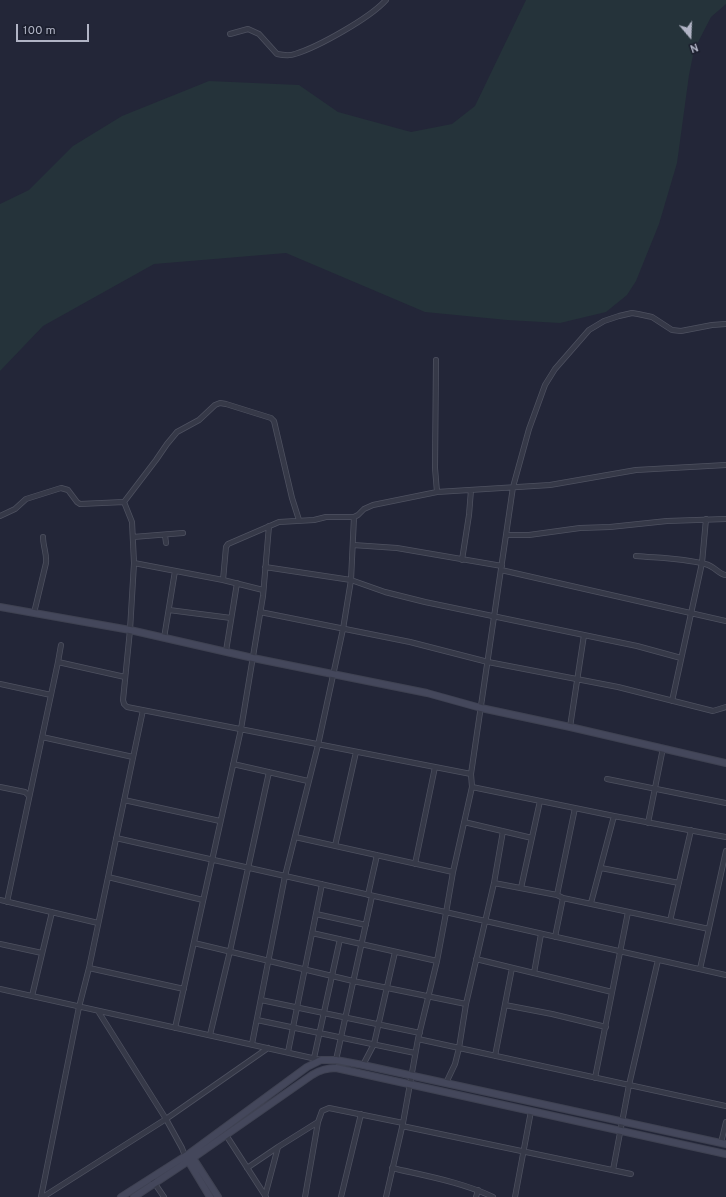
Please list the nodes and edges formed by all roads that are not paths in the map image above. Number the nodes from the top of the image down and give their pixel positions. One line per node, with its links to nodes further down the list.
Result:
1 (386, 0): 2 (street)
2 (230, 34)
3 (726, 324): 6 (street)
4 (436, 360): 8 (street)
5 (726, 465): 6 (street)
6 (513, 487): 7 (street); 18 (street)
7 (471, 490): 8 (street); 24 (street)
8 (437, 492): 11 (street)
9 (124, 502): 10 (street); 14 (street); 20 (street)
10 (0, 516)
11 (354, 517): 14 (street); 22 (street)
12 (706, 519): 13 (street); 18 (street); 26 (street)
13 (726, 519)
14 (299, 520): 15 (street)
15 (269, 526): 27 (street); 31 (street)
16 (183, 533): 17 (street)
17 (165, 534): 20 (street); 21 (street)
18 (506, 535): 28 (street)
19 (43, 537): 39 (street)
20 (133, 537): 25 (street)
21 (166, 543)
22 (352, 545): 24 (street); 32 (street)
23 (636, 556): 26 (street)
24 (462, 560): 28 (street)
25 (134, 563): 29 (street); 44 (street)
26 (702, 563): 30 (street); 38 (street)
27 (265, 567): 32 (street); 34 (street)
28 (502, 568): 38 (street); 40 (street)
29 (175, 571): 31 (street); 36 (street)
30 (726, 575)
31 (223, 580): 33 (street)
32 (351, 580): 40 (street); 43 (street)
33 (237, 583): 34 (street); 41 (street)
34 (264, 590): 37 (street)
35 (0, 607): 39 (main road)
36 (169, 610): 41 (street); 46 (street)
37 (260, 612): 43 (street); 49 (street)
38 (690, 613): 42 (street); 50 (street)
39 (34, 614): 44 (main road)
40 (495, 617): 45 (street); 52 (street)
41 (231, 618): 48 (street)
42 (726, 621)
43 (343, 629): 52 (street); 53 (street)
44 (130, 630): 46 (main road); 54 (street)
45 (584, 635): 50 (street); 55 (street)
46 (164, 638): 48 (main road)
47 (61, 645): 51 (street)
48 (226, 652): 49 (main road)
49 (253, 658): 53 (main road); 63 (street)
50 (681, 658): 58 (street)
51 (58, 662): 54 (street); 57 (street)
52 (488, 662): 55 (street); 60 (street)
53 (333, 673): 60 (main road); 65 (street)
54 (125, 677): 61 (street)
55 (577, 679): 58 (street); 62 (street)
56 (0, 684): 57 (street)
57 (51, 695): 64 (street)
58 (672, 701): 59 (street)
59 (726, 707)
60 (481, 708): 62 (main road); 73 (street)
61 (143, 710): 63 (street); 68 (street)
62 (570, 726): 66 (main road)
63 (240, 730): 65 (street); 70 (street)
64 (42, 737): 68 (street); 79 (street)
65 (318, 745): 67 (street); 75 (street)
66 (663, 748): 69 (main road); 78 (street)
67 (356, 752): 71 (street); 94 (street)
68 (133, 757): 80 (street)
69 (726, 763)
70 (233, 764): 72 (street); 85 (street)
71 (435, 767): 73 (street); 98 (street)
72 (269, 772): 75 (street); 99 (street)
73 (471, 774): 76 (street)
74 (607, 779): 78 (street)
75 (308, 781): 90 (street)
76 (472, 786): 81 (street); 86 (street)
77 (0, 787): 79 (street)
78 (655, 788): 82 (street); 87 (street)
79 (29, 796): 113 (street)
80 (124, 800): 85 (street); 92 (street)
81 (540, 800): 83 (street); 93 (street)
82 (726, 803)
83 (575, 808): 84 (street); 109 (street)
84 (614, 816): 87 (street); 100 (street)
85 (220, 821): 97 (street)
86 (464, 822): 89 (street); 101 (street)
87 (648, 823): 88 (street)
88 (691, 830): 91 (street); 105 (street)
89 (503, 831): 93 (street); 104 (street)
90 (295, 837): 94 (street); 102 (street)
91 (726, 837)
92 (116, 838): 97 (street); 103 (street)
93 (532, 838): 107 (street)
94 (335, 846): 96 (street)
95 (726, 850): 123 (street)
96 (377, 855): 98 (street); 108 (street)
97 (212, 860): 99 (street); 112 (street)
98 (415, 864): 101 (street)
99 (248, 868): 102 (street); 131 (street)
100 (601, 868): 105 (street); 114 (street)
101 (453, 872): 117 (street)
102 (286, 876): 106 (street); 136 (street)
103 (108, 877): 112 (street); 121 (street)
104 (494, 883): 107 (street); 119 (street)
105 (679, 883): 120 (street)
106 (322, 884): 108 (street); 118 (street)
107 (521, 888): 109 (street)
108 (370, 895): 117 (street); 122 (street)
109 (557, 895): 110 (street)
110 (563, 898): 114 (street); 126 (street)
111 (0, 900): 113 (street)
112 (203, 900): 128 (street)
113 (7, 902): 115 (street)
114 (591, 903): 116 (street)
115 (52, 912): 121 (street); 134 (street)
116 (628, 912): 120 (street); 133 (street)
117 (446, 913): 119 (street); 138 (street)
118 (316, 914): 122 (street); 124 (street)
119 (484, 920): 125 (street); 135 (street)
120 (670, 921): 123 (street)
121 (98, 923): 139 (street)
122 (366, 925): 130 (street)
123 (709, 929): 142 (street)
124 (312, 933): 127 (street); 141 (street)
125 (541, 934): 126 (street); 143 (street)
126 (555, 937): 133 (street)
127 (340, 939): 130 (street); 144 (street)
128 (194, 943): 131 (street); 149 (street)
129 (0, 944): 134 (street)
130 (361, 944): 132 (street); 146 (street)
131 (230, 951): 136 (street); 168 (street)
132 (395, 952): 138 (street); 147 (street)
133 (620, 952): 137 (street); 150 (street)
134 (42, 953): 151 (street)
135 (476, 959): 140 (street); 154 (street)
136 (269, 960): 141 (street); 153 (street)
137 (658, 960): 142 (street); 186 (street)
138 (437, 961): 152 (street)
139 (89, 968): 149 (street); 156 (street)
140 (512, 968): 143 (street); 155 (street)
141 (305, 969): 144 (street); 157 (street)
142 (700, 969): 145 (street)
143 (534, 973): 150 (street)
144 (332, 975): 146 (street); 159 (street)
145 (726, 975)
146 (353, 981): 147 (street); 160 (street)
147 (387, 987): 152 (street); 162 (street)
148 (0, 989): 151 (street)
149 (184, 989): 164 (street)
150 (612, 992): 163 (street)
151 (32, 996): 156 (street)
152 (428, 996): 154 (street); 167 (street)
153 (261, 1000): 157 (street); 161 (street)
154 (466, 1004): 174 (street)
155 (505, 1005): 163 (street); 177 (street)
156 (79, 1007): 158 (street); 209 (street)
157 (297, 1008): 159 (street); 165 (street)
158 (98, 1011): 164 (street); 190 (street)
159 (323, 1013): 160 (street); 166 (street)
160 (345, 1018): 162 (street); 169 (street)
161 (257, 1020): 165 (street); 171 (street)
162 (378, 1025): 167 (street); 172 (street)
163 (606, 1027): 183 (street)
164 (175, 1028): 168 (street)
165 (293, 1028): 166 (street); 175 (street)
166 (319, 1033): 169 (street); 178 (street)
167 (420, 1033): 170 (street)
168 (210, 1035): 171 (street)
169 (340, 1037): 172 (street); 180 (street)
170 (418, 1039): 174 (street); 176 (street)
171 (252, 1044): 173 (street)
172 (374, 1044): 176 (street); 181 (street)
173 (268, 1048): 175 (street); 190 (street)
174 (459, 1048): 177 (street); 184 (street)
175 (288, 1052): 178 (street)
176 (415, 1053): 182 (street)
177 (495, 1056): 183 (street)
178 (314, 1058): 179 (street)
179 (321, 1060): 180 (main road); 201 (main road)
180 (336, 1060): 181 (main road)
181 (363, 1065): 182 (main road)
182 (412, 1076): 184 (main road); 185 (street)
183 (595, 1078): 186 (street)
184 (446, 1083): 192 (main road)
185 (410, 1085): 188 (main road); 194 (street); 196 (main road)
186 (629, 1085): 187 (street); 192 (street)
187 (726, 1106)
188 (531, 1111): 195 (main road); 199 (street)
189 (361, 1114): 191 (street); 194 (street); 216 (street)
190 (166, 1119): 201 (street); 209 (street)
191 (318, 1122): 198 (street); 215 (street)
192 (622, 1122): 195 (street); 197 (main road)
193 (726, 1122): 197 (street)
194 (402, 1124): 199 (street); 203 (street)
195 (620, 1130): 200 (main road); 204 (street)
196 (226, 1135): 201 (main road); 202 (street)
197 (723, 1144)
198 (278, 1147): 202 (street); 208 (street)
199 (523, 1152): 204 (street); 220 (street)
200 (726, 1154)
201 (189, 1157): 206 (main road); 213 (main road); 214 (main road)
202 (247, 1168): 208 (street)
203 (392, 1168): 207 (street); 217 (street)
204 (613, 1170): 205 (street)
205 (631, 1174)
206 (153, 1180): 210 (main road); 211 (main road); 212 (street)
207 (478, 1190): 218 (street); 219 (street)
208 (265, 1196)
209 (42, 1197)
210 (121, 1197)
211 (134, 1197)
212 (164, 1197)
213 (210, 1197)
214 (218, 1197)
215 (304, 1197)
216 (341, 1197)
217 (386, 1197)
218 (476, 1197)
219 (493, 1197)
220 (515, 1197)

